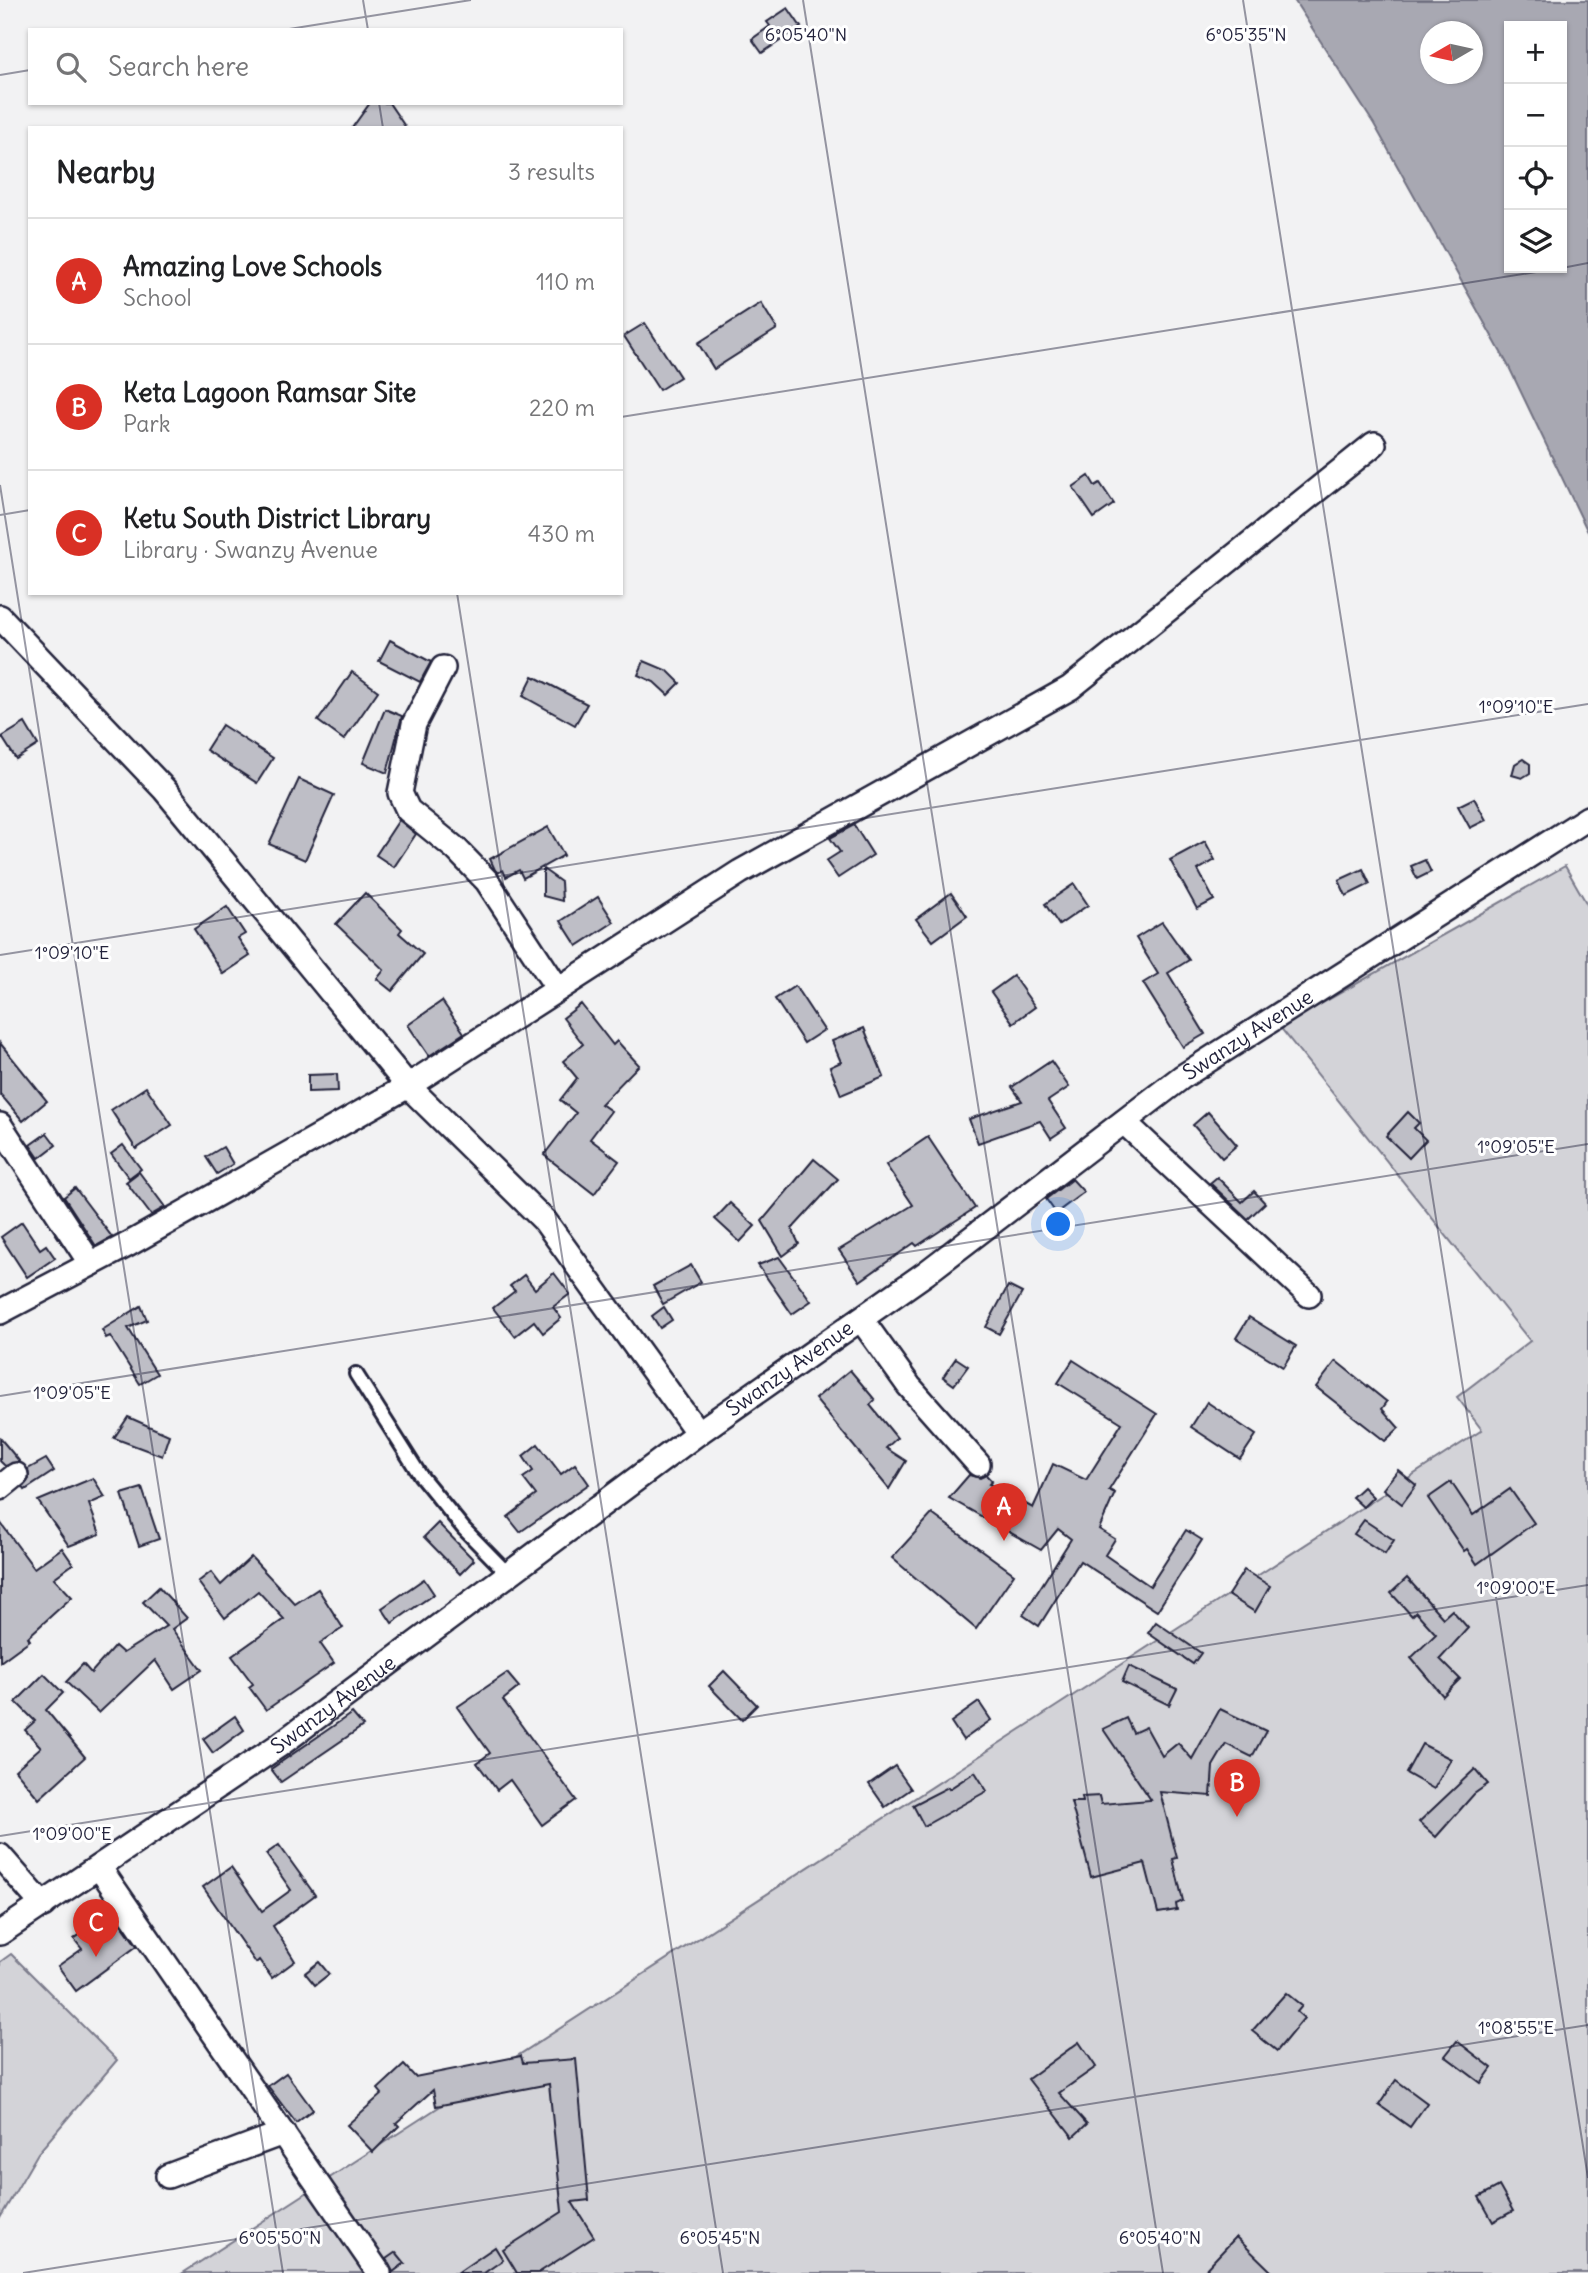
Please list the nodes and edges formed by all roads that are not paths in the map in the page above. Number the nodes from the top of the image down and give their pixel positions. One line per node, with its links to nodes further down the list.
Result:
1 (1374, 444): 5 (street)
2 (0, 617): 6 (street)
3 (443, 668): 5 (street)
4 (1588, 818): 7 (street, Swanzy Avenue)
5 (558, 989): 6 (street)
6 (408, 1086): 9 (street); 14 (street)
7 (1124, 1122): 10 (street); 12 (street, Swanzy Avenue)
8 (0, 1125): 9 (street)
9 (91, 1264): 11 (street)
10 (1309, 1295)
11 (0, 1312)
12 (861, 1319): 14 (street, Swanzy Avenue); 15 (street)
13 (356, 1374): 16 (lane)
14 (698, 1433): 16 (street, Swanzy Avenue)
15 (978, 1464)
16 (508, 1574): 18 (street, Swanzy Avenue)
17 (0, 1856): 19 (street)
18 (99, 1867): 19 (street, Swanzy Avenue); 21 (street)
19 (43, 1905): 20 (street, Swanzy Avenue)
20 (0, 1933)
21 (283, 2133): 22 (street); 23 (street)
22 (168, 2176)
23 (379, 2273)

